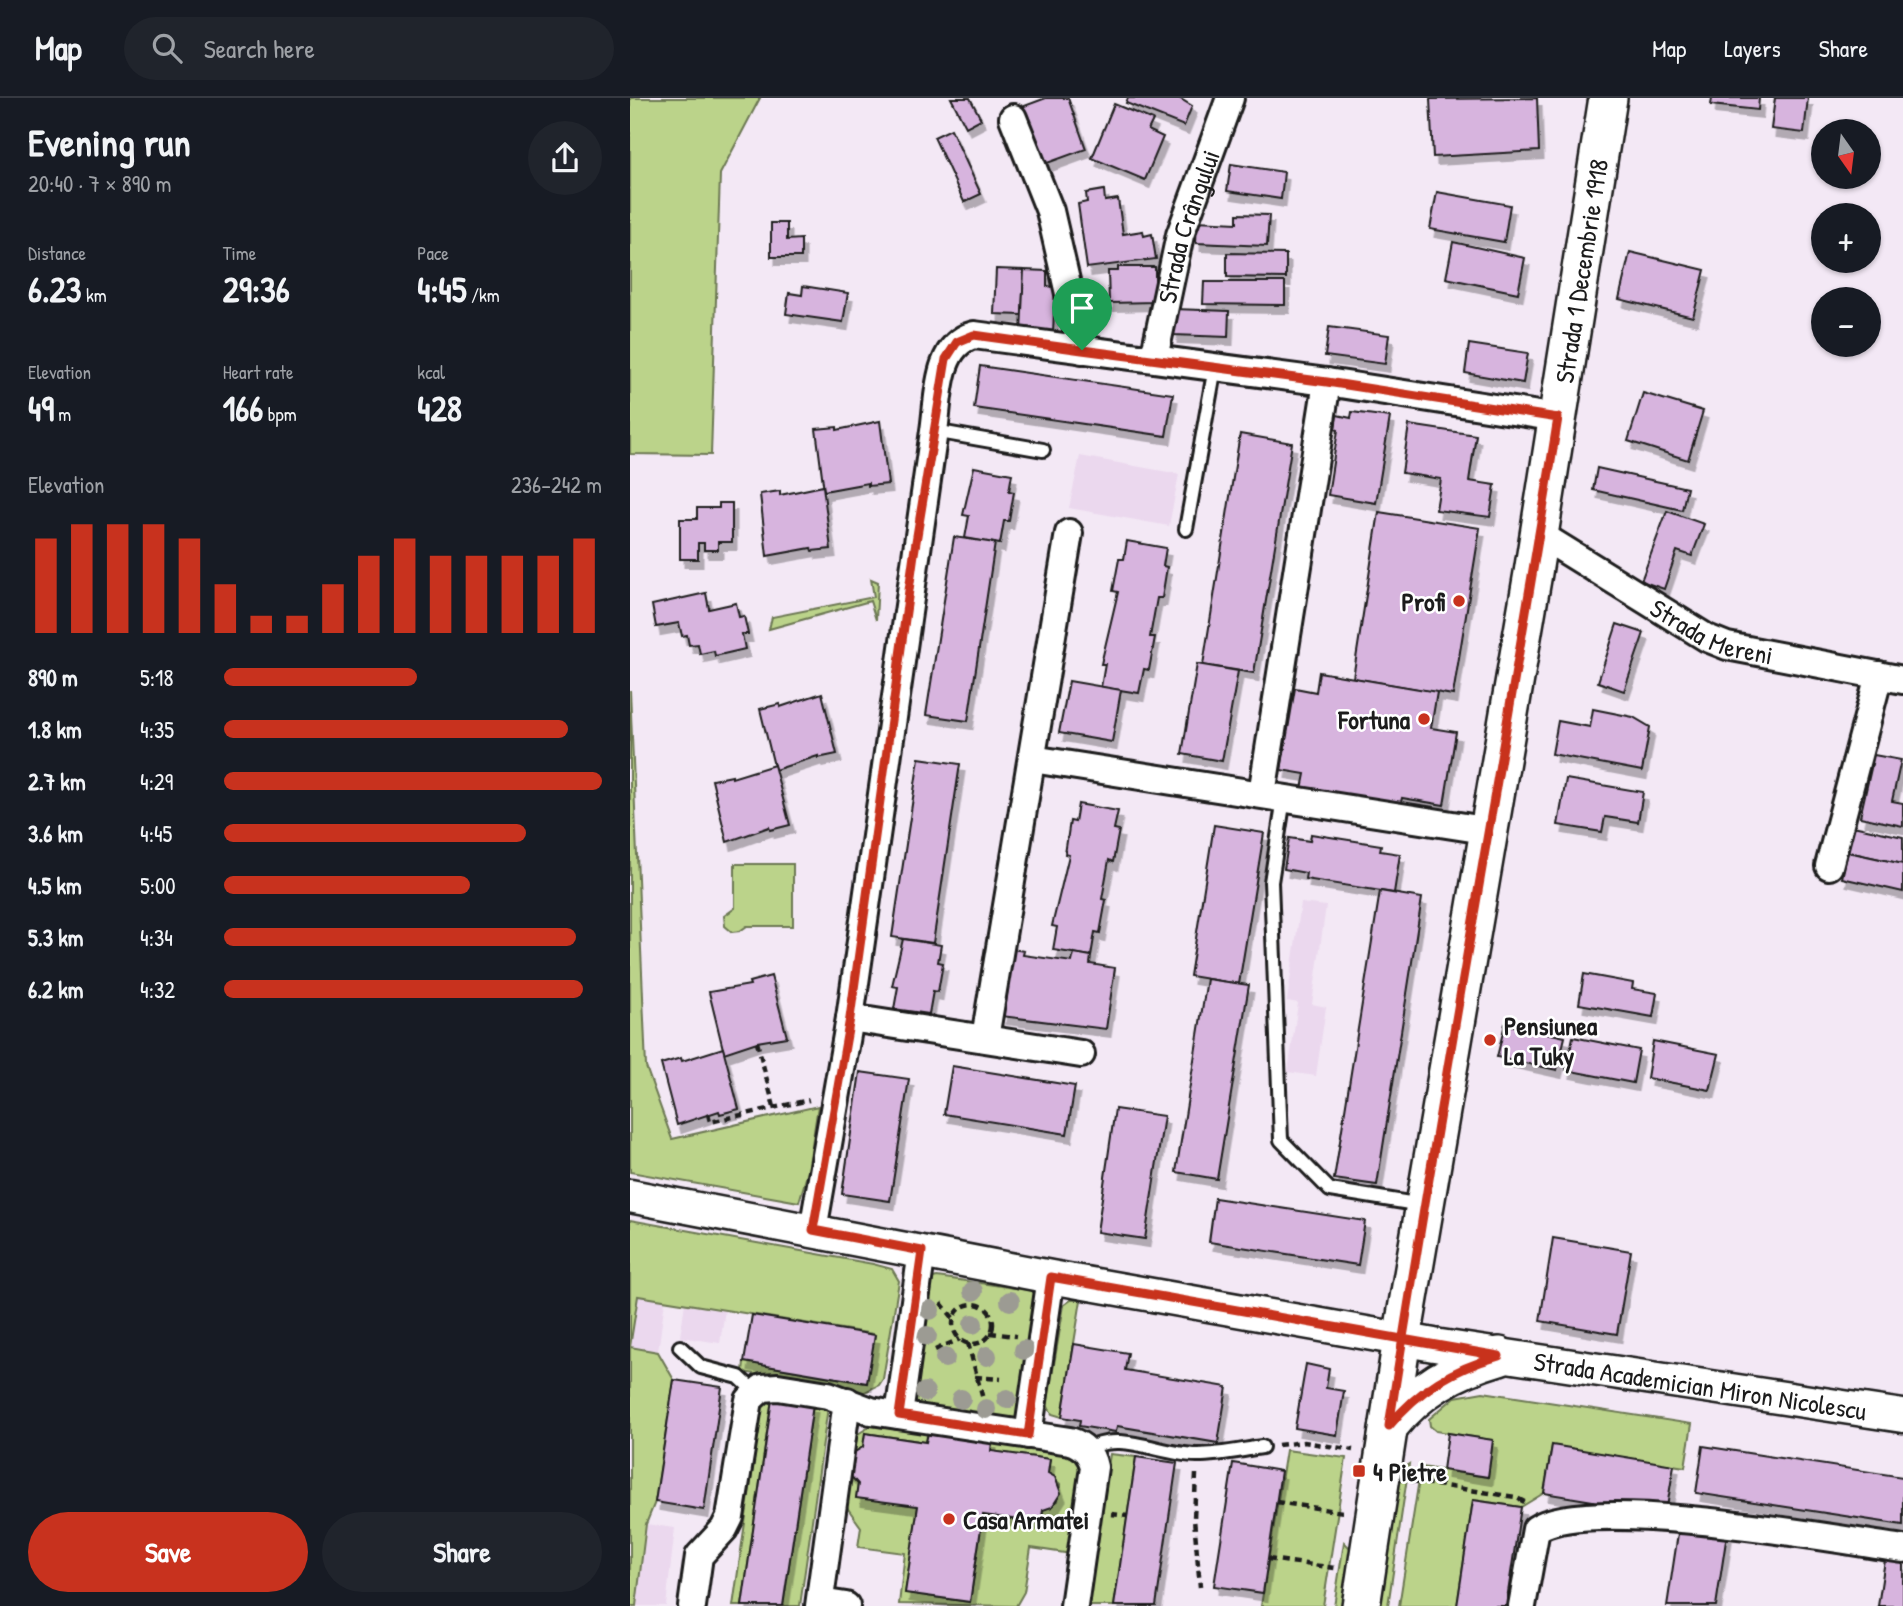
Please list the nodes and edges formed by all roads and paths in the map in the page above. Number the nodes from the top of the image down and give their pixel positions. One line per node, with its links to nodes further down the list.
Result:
1 (1230, 98): 5 (street, Strada Crângului)
2 (1608, 98): 8 (main road, Strada 1 Decembrie 1918)
3 (1013, 118): 4 (street)
4 (1082, 350): 5 (street); 9 (street)
5 (1154, 358): 6 (street)
6 (1215, 367): 7 (street); 11 (lane)
7 (1327, 382): 8 (street); 16 (street)
8 (1558, 418): 13 (main road, Strada 1 Decembrie 1918)
9 (934, 431): 10 (lane); 19 (street)
10 (1043, 450)
11 (1186, 529)
12 (1069, 533): 15 (street)
13 (1539, 534): 14 (street, Strada Mereni); 17 (main road, Strada 1 Decembrie 1918)
14 (1891, 678): 18 (street)
15 (1032, 759): 16 (street); 20 (street)
16 (1273, 796): 17 (street); 27 (lane)
17 (1491, 831): 27 (main road, Strada 1 Decembrie 1918)
18 (1829, 866)
19 (850, 1018): 20 (street); 23 (street)
20 (985, 1038): 22 (street)
21 (757, 1042): 24 (path)
22 (1081, 1054)
23 (837, 1093): 24 (path); 28 (street)
24 (774, 1107): 25 (path)
25 (708, 1114)
26 (630, 1196): 28 (street, Strada Academician Miron Nicolescu)
27 (1426, 1205): 31 (main road, Strada 1 Decembrie 1918)
28 (813, 1230): 29 (street, Strada Academician Miron Nicolescu)
29 (922, 1251): 30 (street, Strada Academician Miron Nicolescu); 39 (street)
30 (1051, 1277): 31 (street, Strada Academician Miron Nicolescu); 43 (street)
31 (1402, 1339): 34 (street, Strada Academician Miron Nicolescu); 41 (main road, Strada 1 Decembrie 1918)
32 (968, 1343): 32 (path); 35 (path)
33 (680, 1347): 37 (lane)
34 (1499, 1356): 40 (street, Strada Academician Miron Nicolescu); 41 (main road)
35 (975, 1377): 36 (path); 42 (path)
36 (1002, 1378)
37 (755, 1392): 38 (street); 57 (street)
38 (847, 1401): 39 (street); 56 (street)
39 (899, 1415): 42 (street)
40 (1903, 1416)
41 (1389, 1426): 59 (main road, Strada 1 Decembrie 1918)
42 (995, 1430): 43 (street)
43 (1028, 1435): 45 (street)
44 (1262, 1447): 46 (path); 47 (lane)
45 (1087, 1450): 47 (lane); 58 (street)
46 (1353, 1450)
47 (1197, 1455): 55 (path)
48 (1412, 1481): 51 (path)
49 (1276, 1502): 50 (path)
50 (1344, 1512)
51 (1544, 1524): 52 (street); 60 (street)
52 (1903, 1549)
53 (1268, 1559): 54 (path)
54 (1335, 1568)
55 (1200, 1587)
56 (828, 1605)
57 (692, 1606)
58 (1074, 1606)
59 (1361, 1606)
60 (1522, 1606)

